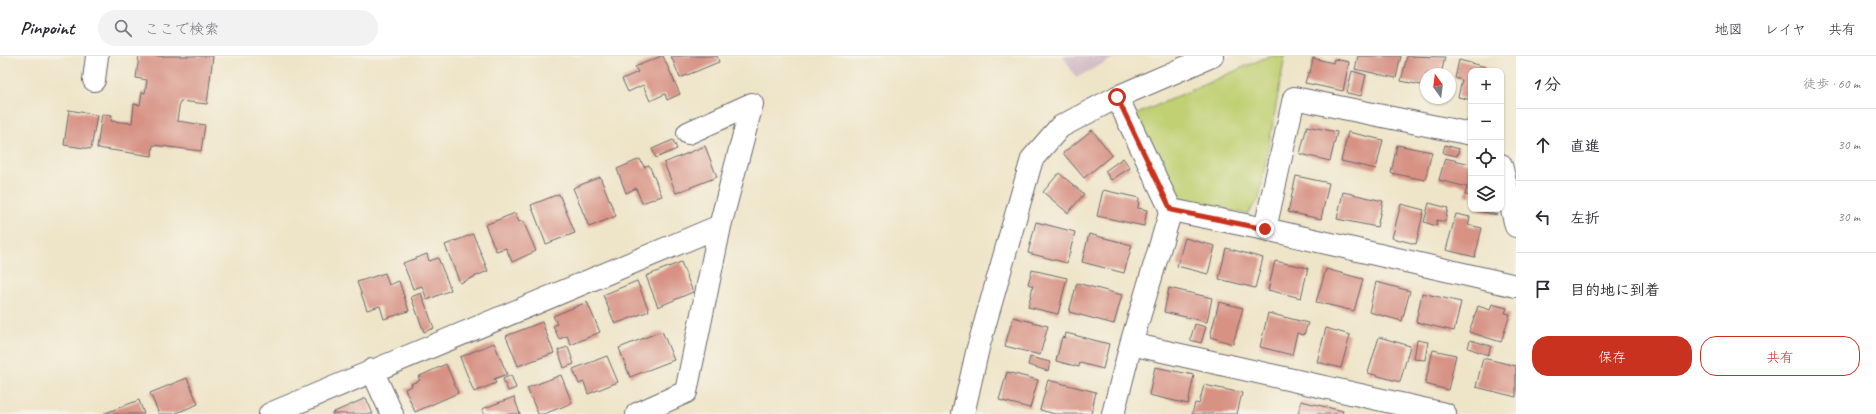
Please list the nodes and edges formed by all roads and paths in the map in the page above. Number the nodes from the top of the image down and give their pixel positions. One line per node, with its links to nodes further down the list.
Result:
1 (97, 56): 3 (street)
2 (1212, 56): 4 (street)
3 (94, 80)
4 (1117, 97): 8 (street); 18 (street)
5 (688, 133): 9 (street)
6 (1468, 133): 11 (street)
7 (1504, 176): 10 (street)
8 (1171, 210): 11 (street); 13 (street)
9 (720, 226): 14 (street); 17 (street)
10 (1516, 226)
11 (1265, 229): 12 (street)
12 (1516, 286)
13 (1131, 344): 19 (street); 20 (street)
14 (372, 370): 15 (street); 16 (street)
15 (270, 414)
16 (392, 414)
17 (637, 414)
18 (963, 414)
19 (1113, 414)
20 (1445, 414)

